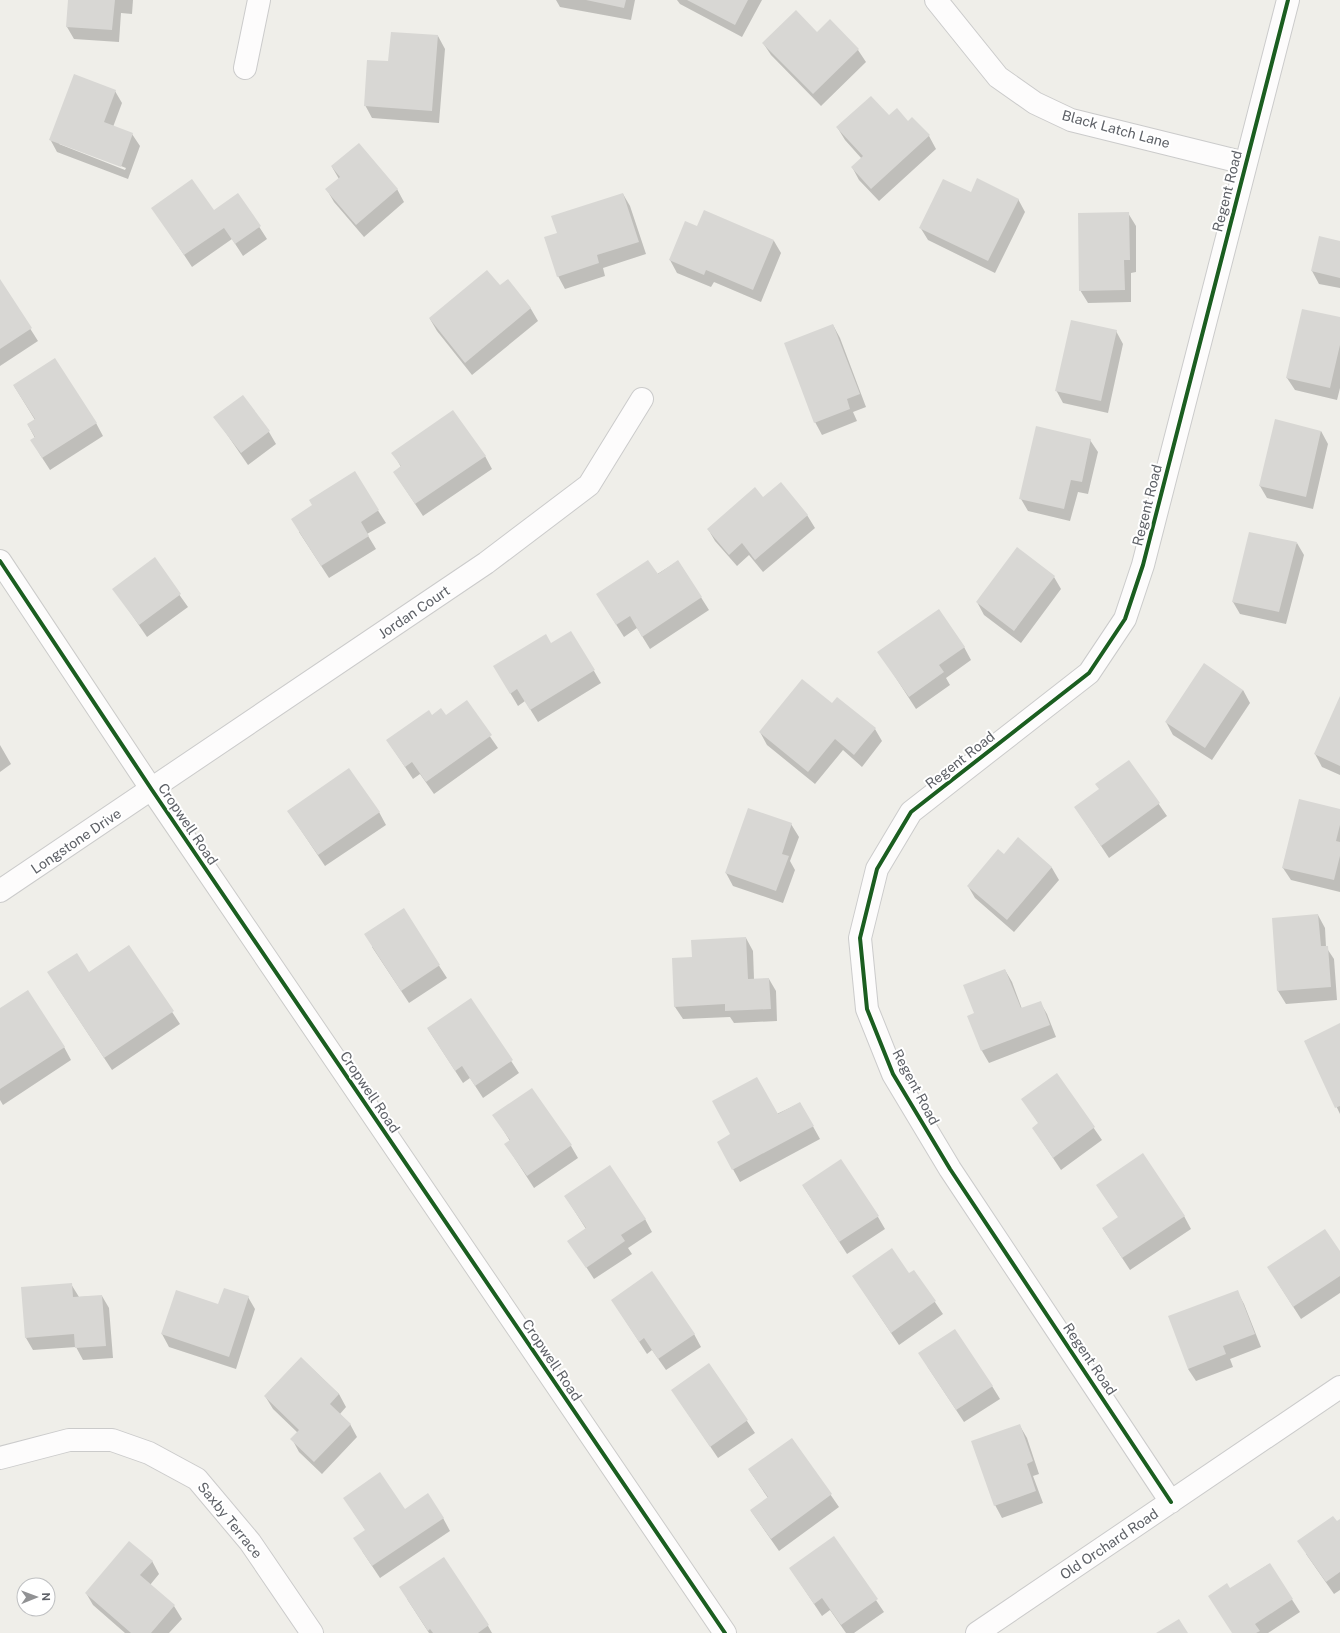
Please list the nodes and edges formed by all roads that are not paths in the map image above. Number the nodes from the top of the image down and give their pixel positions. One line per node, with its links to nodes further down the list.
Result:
1 (259, 0): 4 (street)
2 (936, 0): 5 (street, Black Latch Lane)
3 (1288, 0): 5 (street, Regent Road)
4 (245, 68)
5 (1245, 163): 12 (street, Regent Road)
6 (642, 399): 8 (street, Jordan Court)
7 (0, 561): 8 (street, Cropwell Road)
8 (152, 790): 9 (street, Longstone Drive); 14 (street, Cropwell Road)
9 (0, 891)
10 (1340, 1387): 12 (street, Old Orchard Road)
11 (0, 1458): 13 (street, Saxby Terrace)
12 (1171, 1502): 15 (street, Old Orchard Road)
13 (312, 1633)
14 (725, 1633)
15 (978, 1633)

